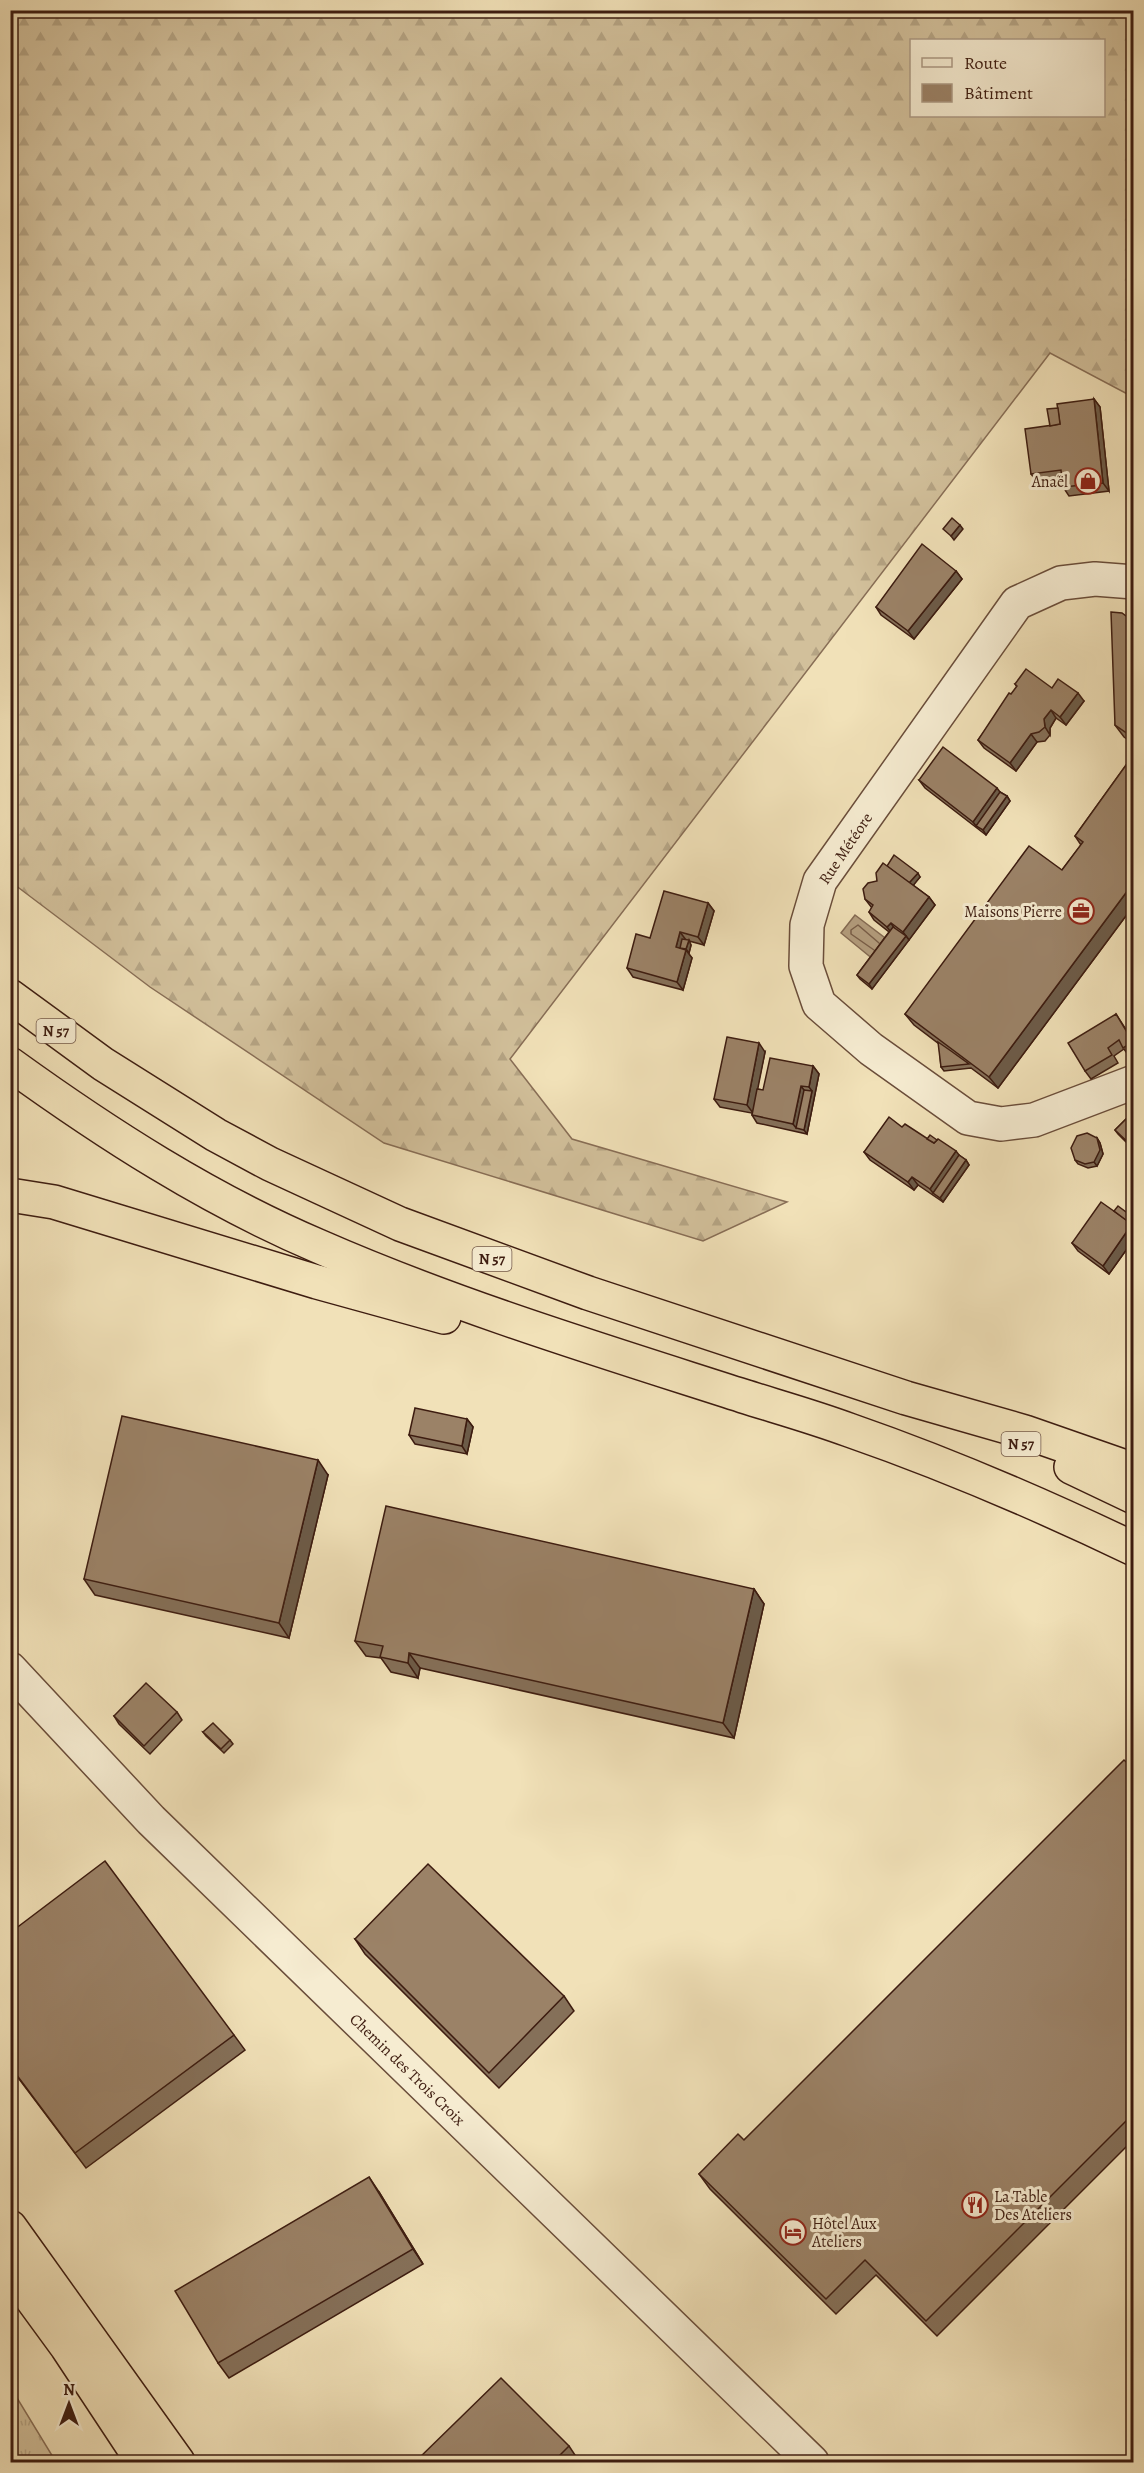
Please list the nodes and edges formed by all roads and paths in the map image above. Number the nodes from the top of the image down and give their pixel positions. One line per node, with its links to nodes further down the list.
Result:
1 (1134, 582): 4 (street, Rue Météore)
2 (10, 996): 7 (highway, N 57)
3 (10, 1064): 6 (highway)
4 (1134, 1082)
5 (10, 1195): 6 (highway)
6 (740, 1395): 10 (highway)
7 (906, 1398): 8 (highway, N 57); 9 (highway, N 57)
8 (1134, 1470)
9 (1134, 1497)
10 (1134, 1549)
11 (10, 1669): 16 (street, Chemin des Trois Croix)
12 (10, 2227): 15 (highway)
13 (10, 2269): 14 (highway)
14 (143, 2463)
15 (178, 2463)
16 (812, 2463)

